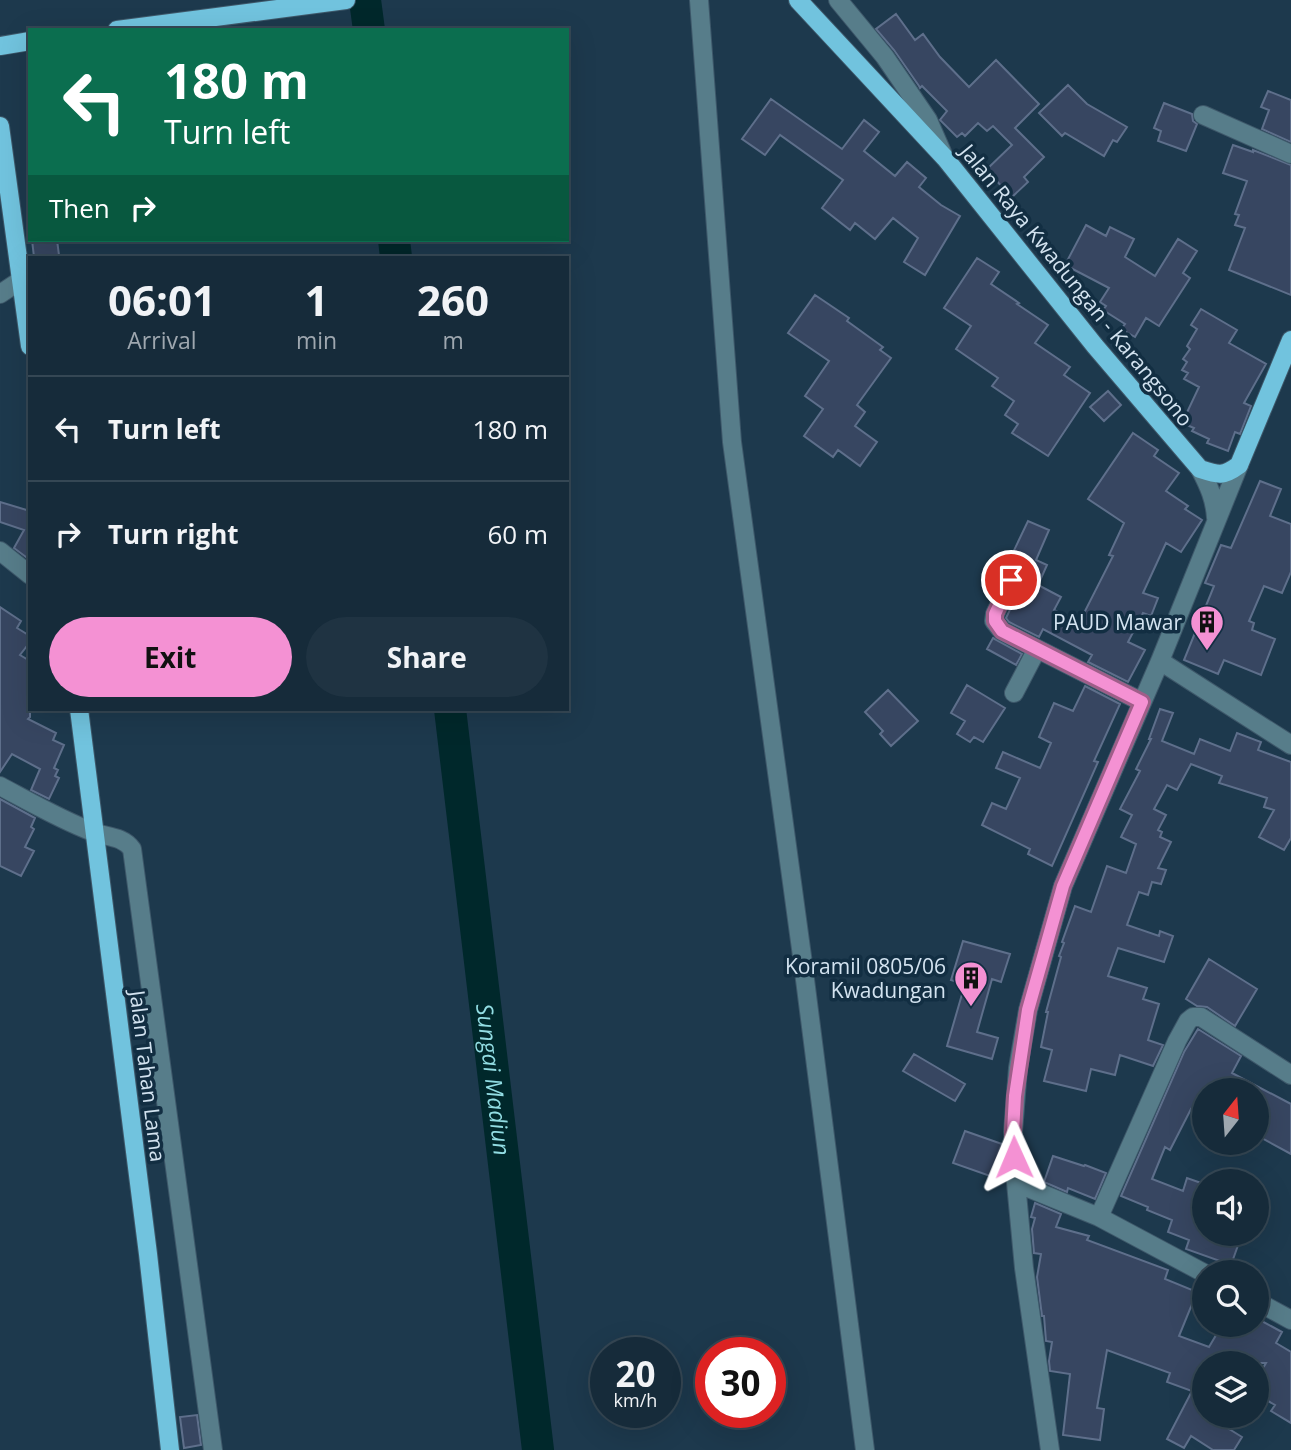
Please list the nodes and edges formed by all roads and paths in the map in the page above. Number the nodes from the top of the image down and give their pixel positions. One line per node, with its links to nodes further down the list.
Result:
1 (346, 0): 5 (main road)
2 (699, 0): 38 (street)
3 (798, 0): 11 (main road, Jalan Raya Kwadungan - Karangsono)
4 (838, 0): 11 (street)
5 (132, 28)
6 (28, 41): 7 (main road)
7 (0, 46)
8 (1203, 115): 10 (street)
9 (0, 126): 12 (main road)
10 (1291, 154)
11 (945, 159): 17 (main road, Jalan Raya Kwadungan - Karangsono)
12 (21, 280): 13 (street); 14 (main road)
13 (0, 294)
14 (28, 331)
15 (1291, 340): 16 (main road)
16 (1239, 465): 17 (main road); 18 (street)
17 (1200, 469): 18 (street)
18 (1217, 521): 23 (street)
19 (0, 551): 20 (street)
20 (28, 573)
21 (1011, 580): 22 (street)
22 (1037, 649): 24 (street); 25 (street)
23 (1160, 661): 25 (street); 27 (street)
24 (1014, 693)
25 (1142, 702): 31 (street)
26 (79, 711): 29 (main road, Jalan Tahan Lama)
27 (1291, 745)
28 (0, 786): 29 (street)
29 (95, 833): 36 (main road, Jalan Tahan Lama); 37 (street)
30 (1291, 1075): 32 (street)
31 (1016, 1183): 32 (street); 39 (street)
32 (1099, 1217): 33 (street)
33 (1192, 1267)
34 (1269, 1308): 35 (street)
35 (1291, 1320)
36 (170, 1450)
37 (213, 1450)
38 (865, 1450)
39 (1049, 1450)

